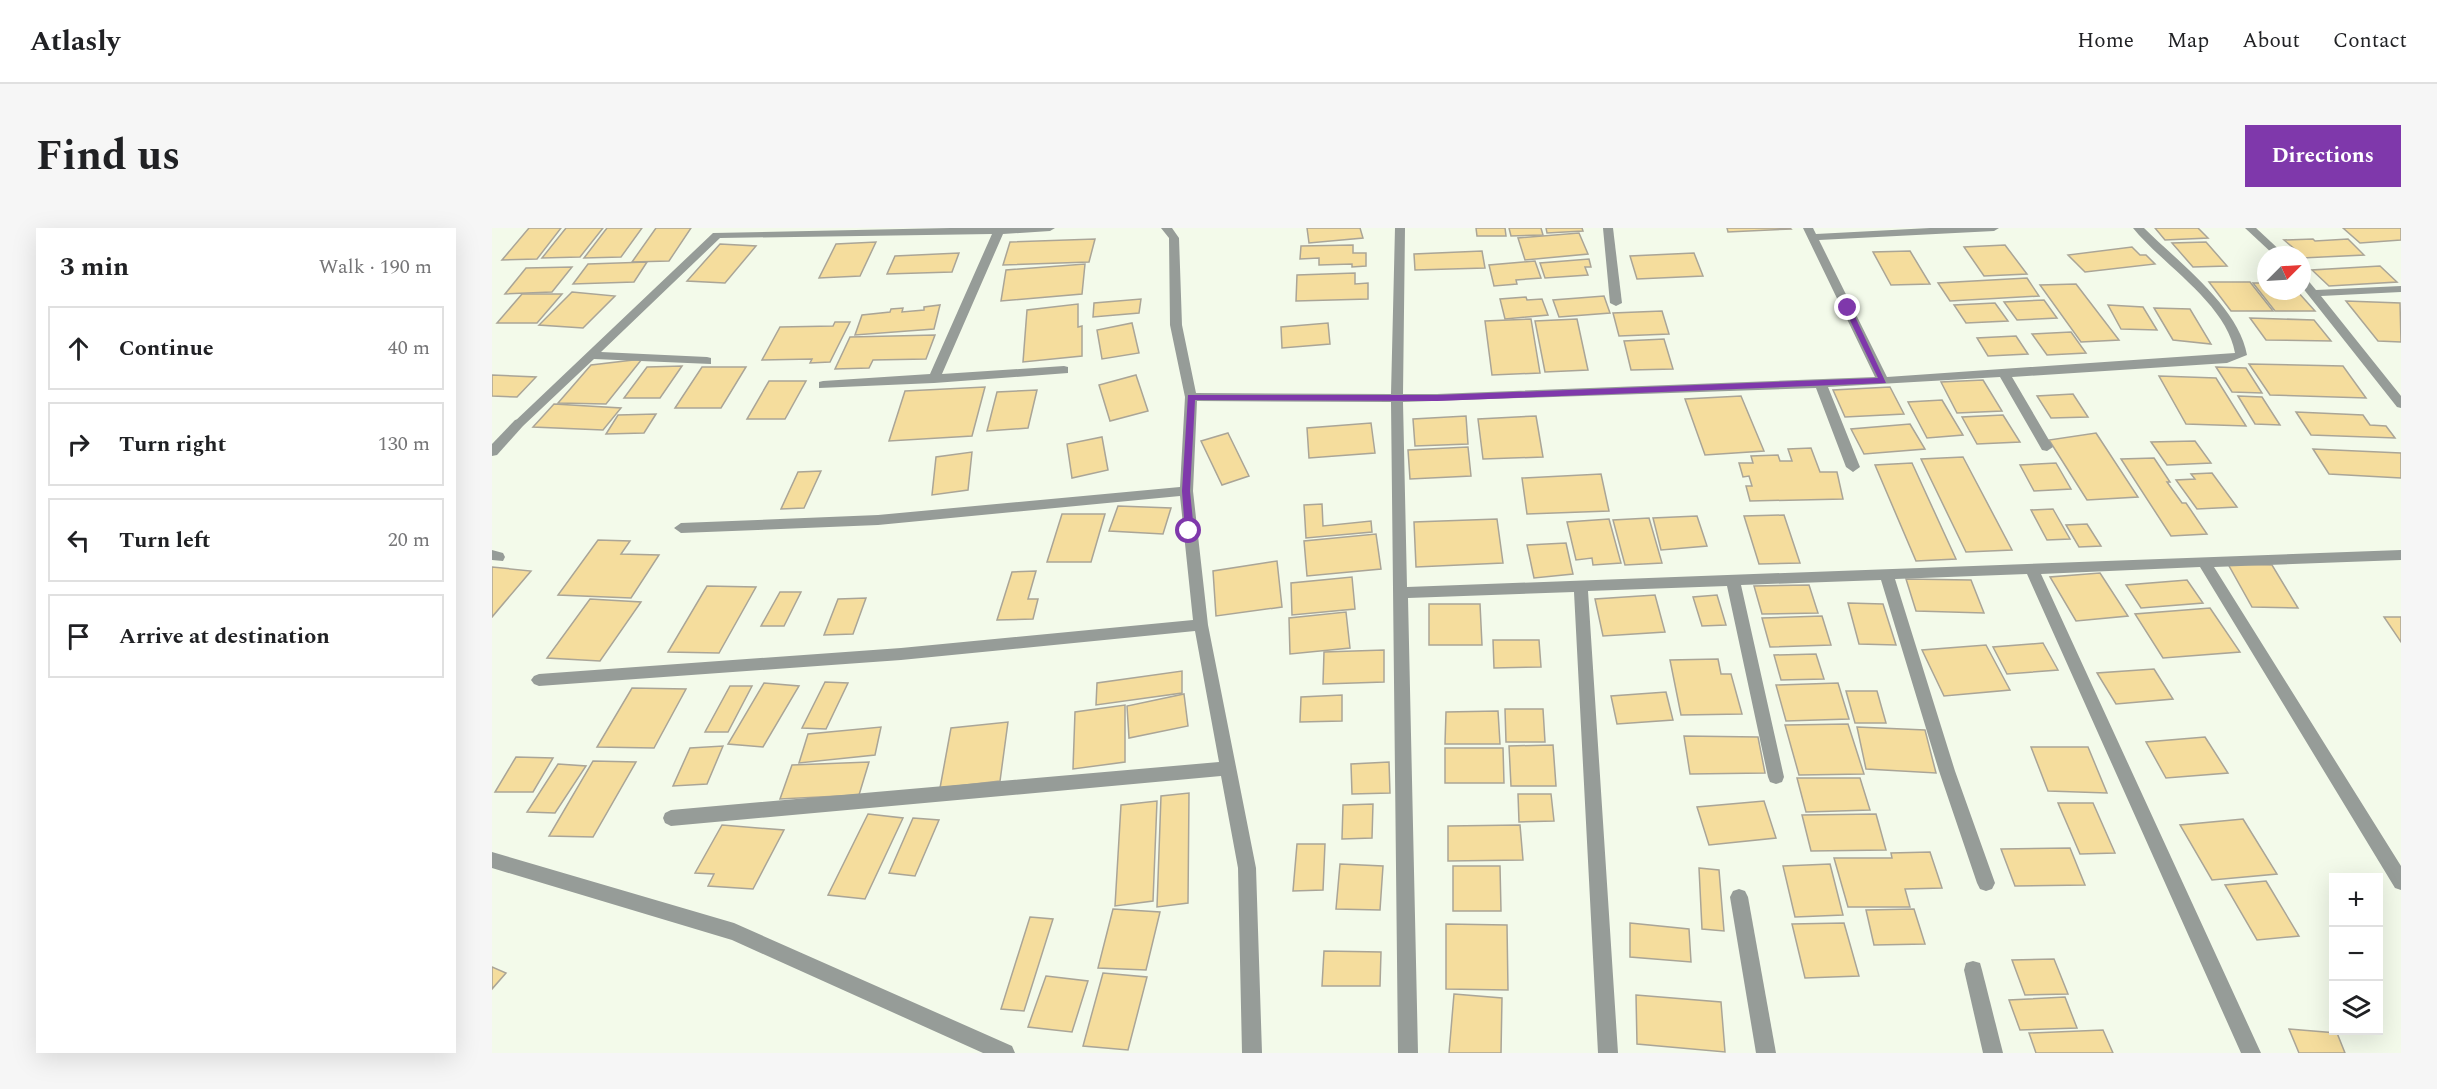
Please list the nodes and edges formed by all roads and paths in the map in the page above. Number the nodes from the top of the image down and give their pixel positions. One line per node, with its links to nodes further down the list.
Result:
1 (1050, 228): 9 (street)
2 (1166, 228): 25 (street)
3 (1400, 228): 26 (street)
4 (1608, 228): 16 (street)
5 (1994, 228): 11 (street)
6 (2138, 228): 20 (street)
7 (2250, 228): 12 (street)
8 (954, 231): 9 (street); 10 (street)
9 (999, 231): 21 (street)
10 (720, 232): 17 (street)
11 (1810, 232): 22 (street)
12 (2272, 246)
13 (2401, 289): 15 (street)
14 (2311, 290): 15 (street)
15 (2314, 293): 27 (street)
16 (1616, 303)
17 (591, 354): 18 (street); 29 (street)
18 (707, 361)
19 (1064, 370): 21 (street)
20 (2004, 373): 22 (street); 28 (street)
21 (934, 379): 24 (street)
22 (1883, 381): 23 (street)
23 (1820, 383): 26 (street); 30 (street)
24 (823, 386)
25 (1191, 397): 26 (street); 31 (street)
26 (1397, 398): 39 (street)
27 (2401, 404)
28 (2047, 447)
29 (492, 452)
30 (1853, 467)
31 (1186, 491): 32 (street); 40 (street)
32 (681, 528)
33 (2401, 555): 34 (street)
34 (2204, 562): 35 (street); 46 (street)
35 (2032, 569): 36 (street); 56 (street)
36 (1887, 575): 37 (street); 47 (street)
37 (1732, 581): 38 (street); 43 (street)
38 (1581, 586): 39 (street); 53 (street)
39 (1400, 593): 52 (street)
40 (1201, 625): 41 (street); 42 (street)
41 (539, 680)
42 (1229, 768): 44 (street); 51 (street)
43 (1776, 777)
44 (671, 818)
45 (492, 860): 50 (street)
46 (2401, 882)
47 (1986, 883)
48 (1739, 897): 54 (street)
49 (1973, 970): 55 (street)
50 (1005, 1053)
51 (1252, 1053)
52 (1408, 1053)
53 (1608, 1053)
54 (1766, 1053)
55 (1993, 1053)
56 (2251, 1053)

